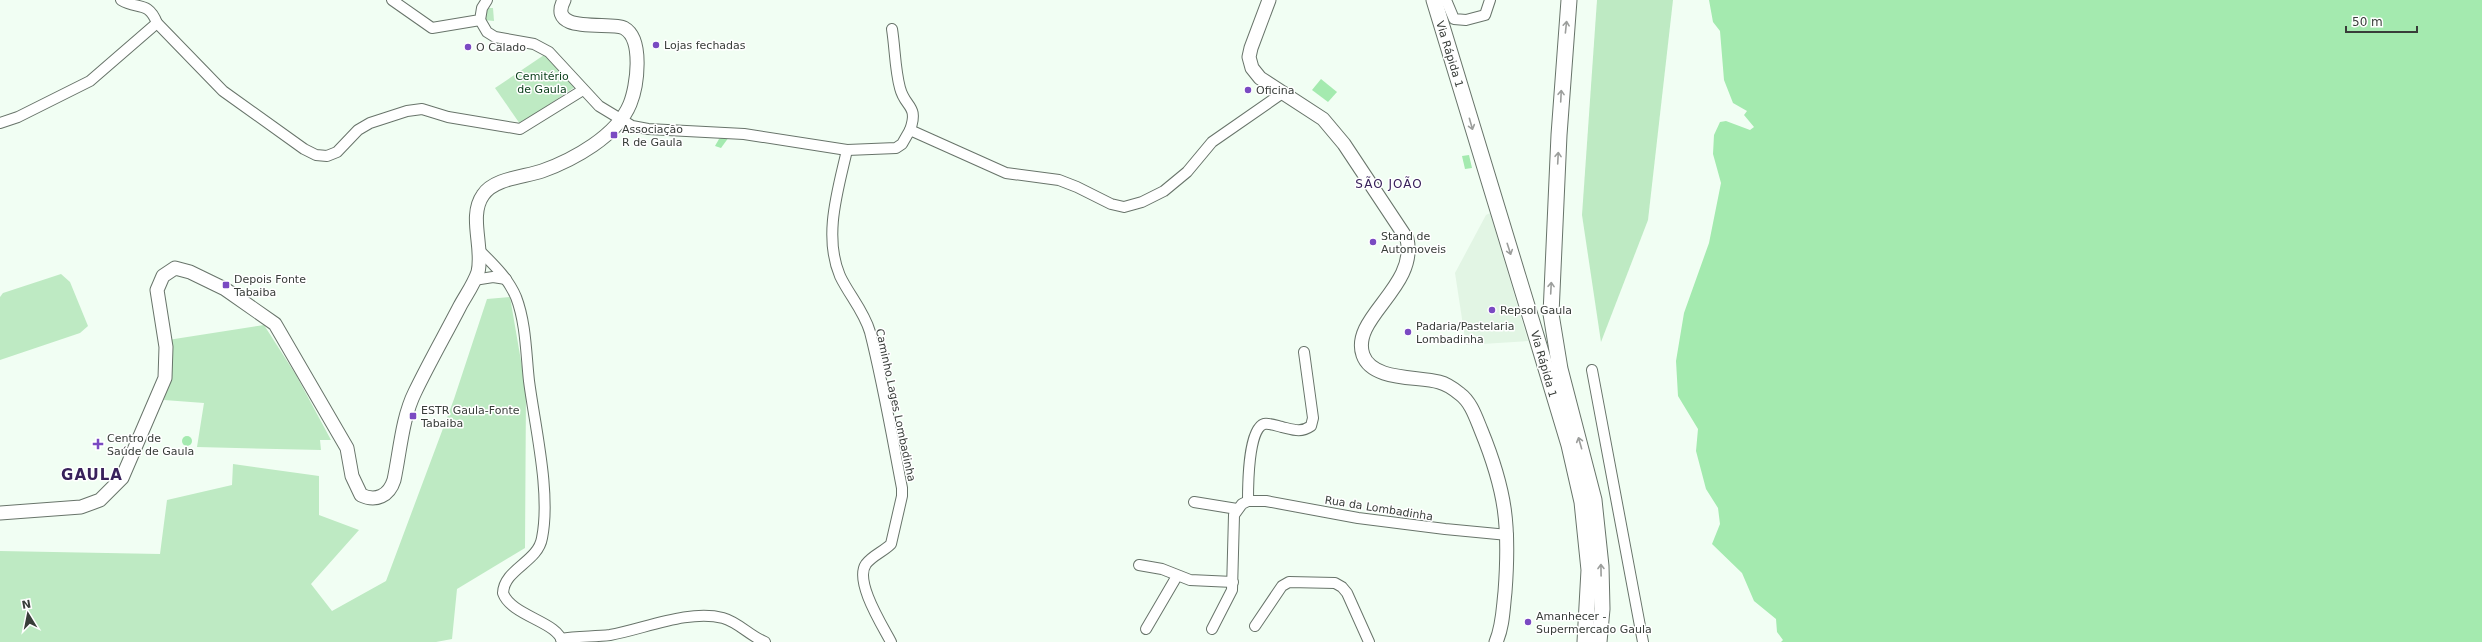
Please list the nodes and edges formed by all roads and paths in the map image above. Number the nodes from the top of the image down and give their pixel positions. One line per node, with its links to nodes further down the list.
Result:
1 (121, 0): 11 (street)
2 (392, 0): 10 (street)
3 (487, 0): 10 (street)
4 (1269, 0): 14 (main road)
5 (1434, 0): 32 (highway, Via Rápida 1, one-way to 32)
6 (1446, 0): 7 (street)
7 (1490, 0)
8 (1569, 0): 43 (highway, Via Rápida 1, one-way to 8)
9 (563, 1): 15 (main road)
10 (480, 20): 13 (street)
11 (157, 23): 13 (street); 16 (street)
12 (892, 30): 17 (street)
13 (583, 90): 15 (street)
14 (1284, 92): 17 (street); 28 (main road)
15 (621, 120): 18 (street); 19 (main road)
16 (0, 123)
17 (910, 130): 18 (street)
18 (847, 150): 38 (street, Caminho Lages Lombadinha)
19 (479, 250): 20 (street); 21 (main road)
20 (506, 279): 21 (street); 36 (street)
21 (474, 280): 27 (main road)
22 (1304, 352): 24 (street)
23 (1592, 370): 44 (street)
24 (1248, 501): 26 (street); 28 (street, Rua da Lombadinha)
25 (1194, 502): 26 (street)
26 (1237, 509): 31 (street)
27 (0, 513)
28 (1508, 535): 40 (main road)
29 (1139, 565): 30 (street)
30 (1177, 576): 31 (street); 34 (street)
31 (1233, 582): 35 (street)
32 (1588, 610): 41 (highway); 42 (highway, Via Rápida 1)
33 (1255, 626): 39 (street)
34 (1146, 629)
35 (1212, 629)
36 (561, 641): 37 (street)
37 (765, 642)
38 (891, 642)
39 (1369, 642)
40 (1496, 642)
41 (1577, 642)
42 (1585, 642)
43 (1599, 642)
44 (1643, 642)

